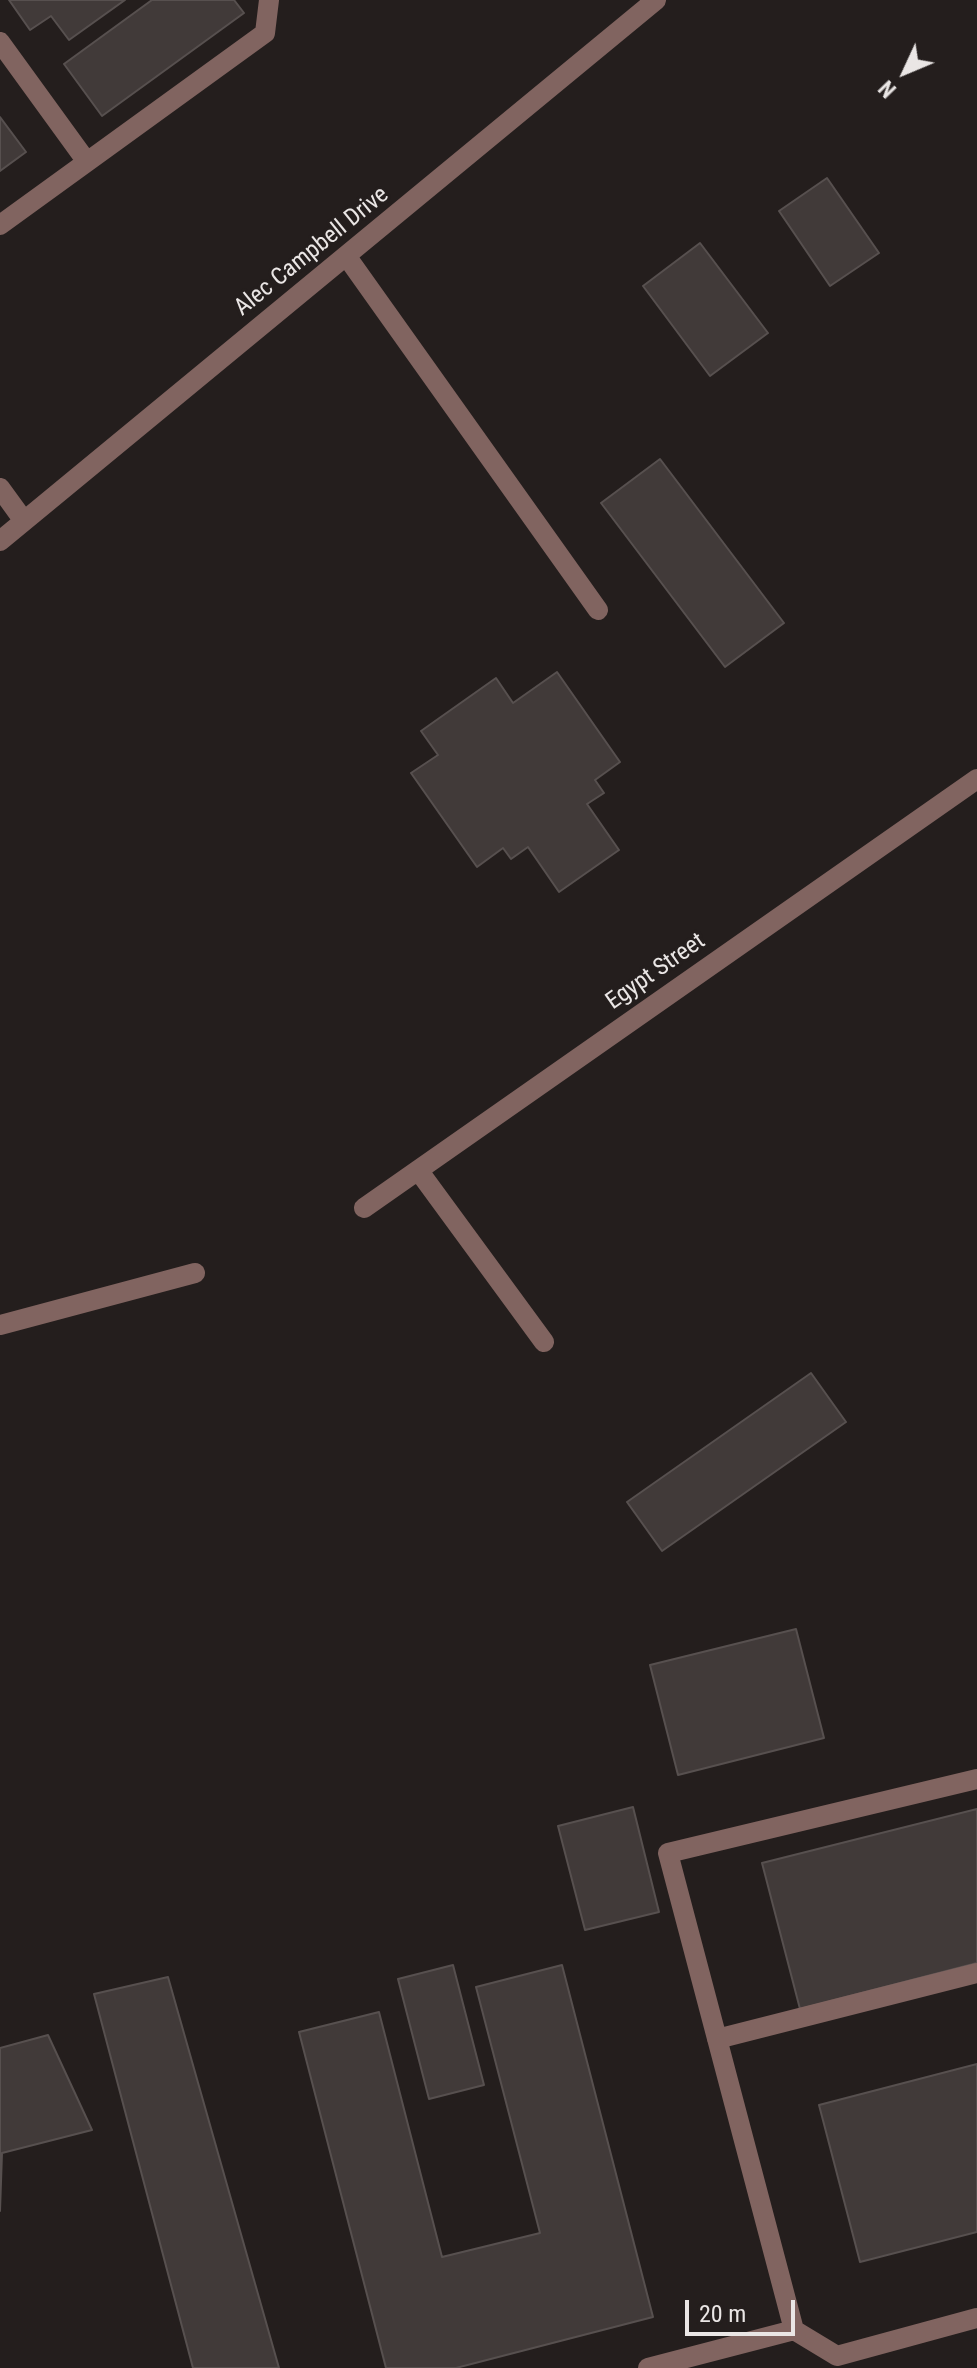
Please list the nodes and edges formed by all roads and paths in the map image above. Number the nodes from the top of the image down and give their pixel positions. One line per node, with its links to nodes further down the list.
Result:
1 (269, 0): 4 (lane)
2 (656, 0): 6 (lane, Alec Campbell Drive)
3 (0, 42): 4 (lane)
4 (87, 162): 5 (lane)
5 (0, 225)
6 (347, 257): 8 (lane, Alec Campbell Drive); 10 (lane)
7 (0, 488): 8 (lane)
8 (24, 521): 9 (lane, Alec Campbell Drive)
9 (0, 541)
10 (598, 610)
11 (977, 779): 12 (lane, Egypt Street)
12 (418, 1170): 13 (lane, Egypt Street); 16 (lane)
13 (364, 1208)
14 (195, 1273): 15 (lane)
15 (0, 1325)
16 (544, 1342)
17 (977, 1779): 19 (lane)
18 (977, 1973): 19 (lane)
19 (717, 2039): 21 (lane)
20 (977, 2318): 21 (lane)
21 (794, 2330): 22 (lane)
22 (648, 2368)

